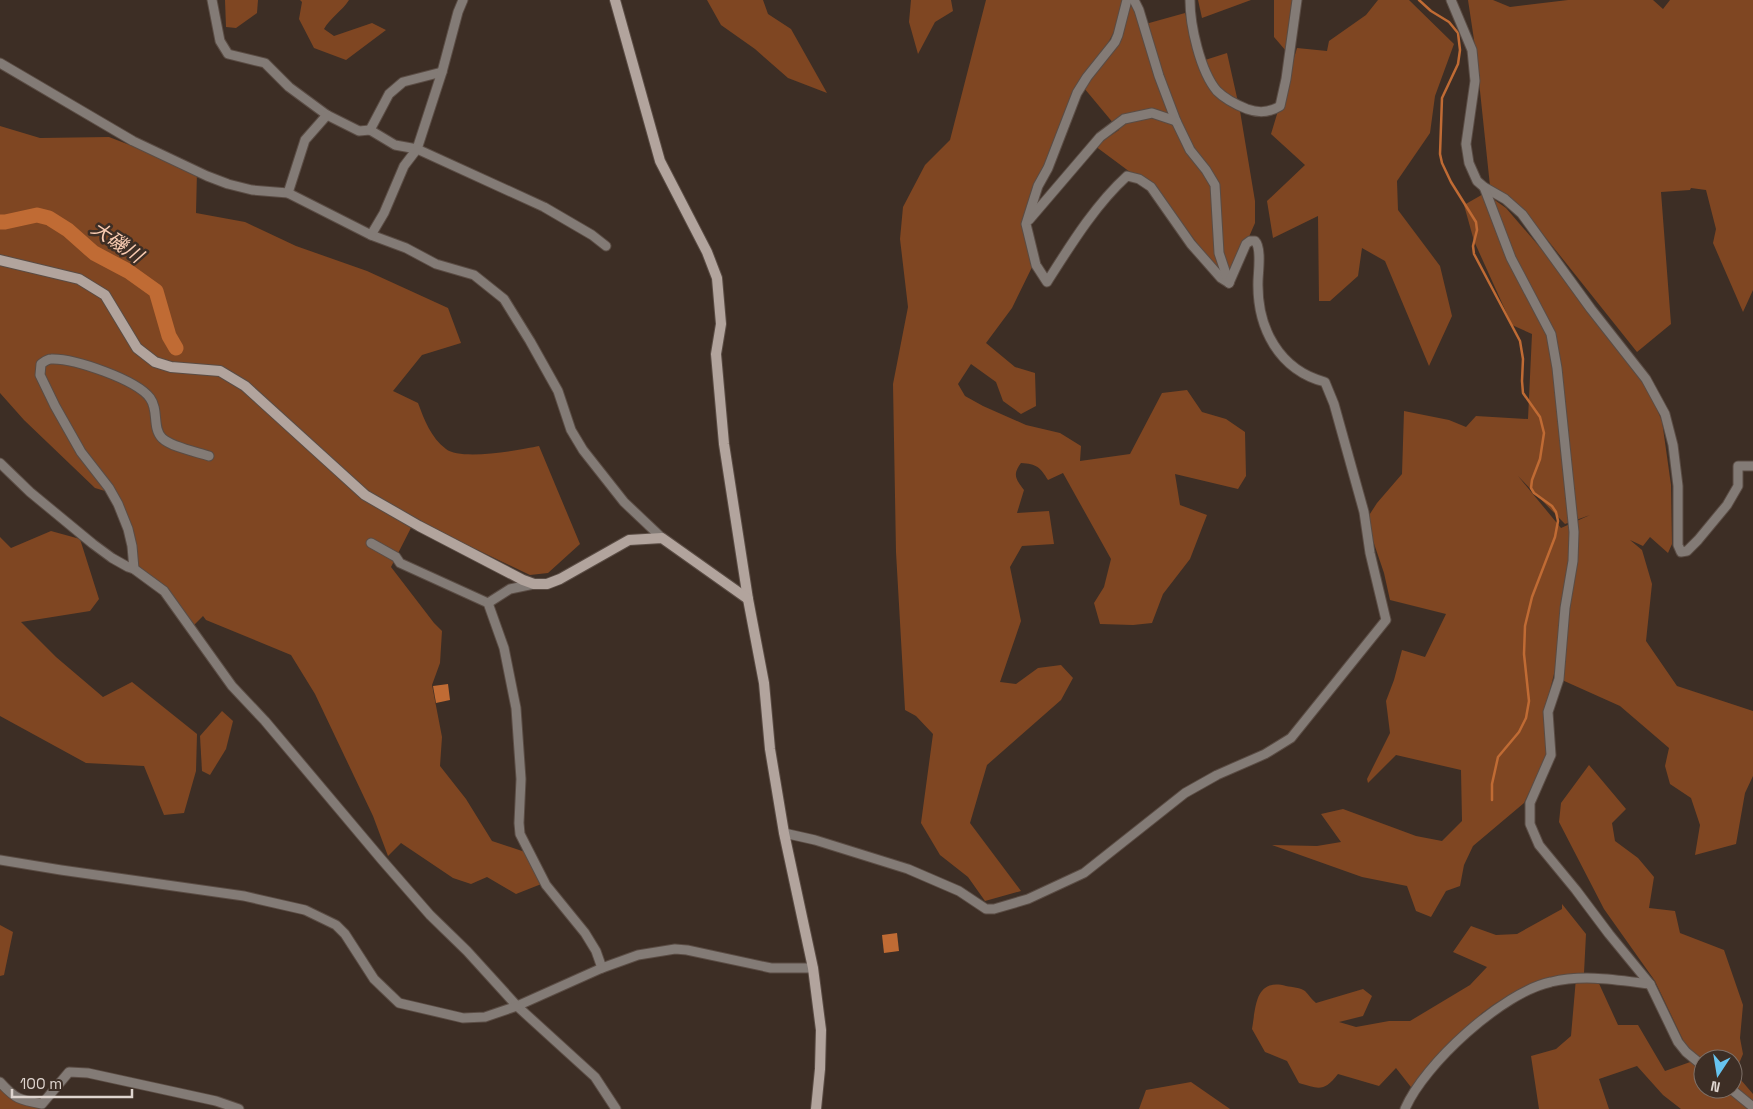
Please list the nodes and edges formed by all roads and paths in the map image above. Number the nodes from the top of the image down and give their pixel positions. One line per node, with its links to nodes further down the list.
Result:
1 (212, 0): 11 (street)
2 (463, 0): 10 (street)
3 (615, 0): 29 (street)
4 (1127, 0): 17 (street)
5 (1134, 0): 12 (street)
6 (1190, 0): 7 (street)
7 (1297, 0)
8 (1451, 0): 15 (street)
9 (0, 63): 16 (street)
10 (442, 72): 13 (street); 14 (street)
11 (327, 115): 13 (street); 16 (street)
12 (1176, 121): 17 (street); 21 (street)
13 (370, 130): 14 (street)
14 (417, 149): 18 (street); 19 (street)
15 (1484, 187): 24 (street); 35 (street)
16 (288, 192): 18 (street)
17 (1026, 224): 21 (street)
18 (371, 235): 25 (street)
19 (606, 246)
20 (0, 260): 28 (street)
21 (1229, 283): 31 (street)
22 (209, 456): 27 (street)
23 (0, 463): 27 (street)
24 (1753, 466)
25 (662, 538): 28 (street); 29 (street)
26 (371, 543): 30 (street)
27 (134, 569): 36 (street)
28 (534, 584): 30 (street)
29 (748, 599): 31 (street)
30 (488, 603): 33 (street)
31 (784, 832): 34 (street)
32 (0, 860): 36 (street)
33 (602, 968): 34 (street); 36 (street)
34 (813, 968): 43 (street)
35 (1650, 984): 37 (street); 44 (street)
36 (517, 1006): 42 (street)
37 (1693, 1058)
38 (0, 1082): 41 (street)
39 (1743, 1099): 40 (street)
40 (1753, 1107)
41 (239, 1109)
42 (616, 1109)
43 (816, 1109)
44 (1405, 1109)

